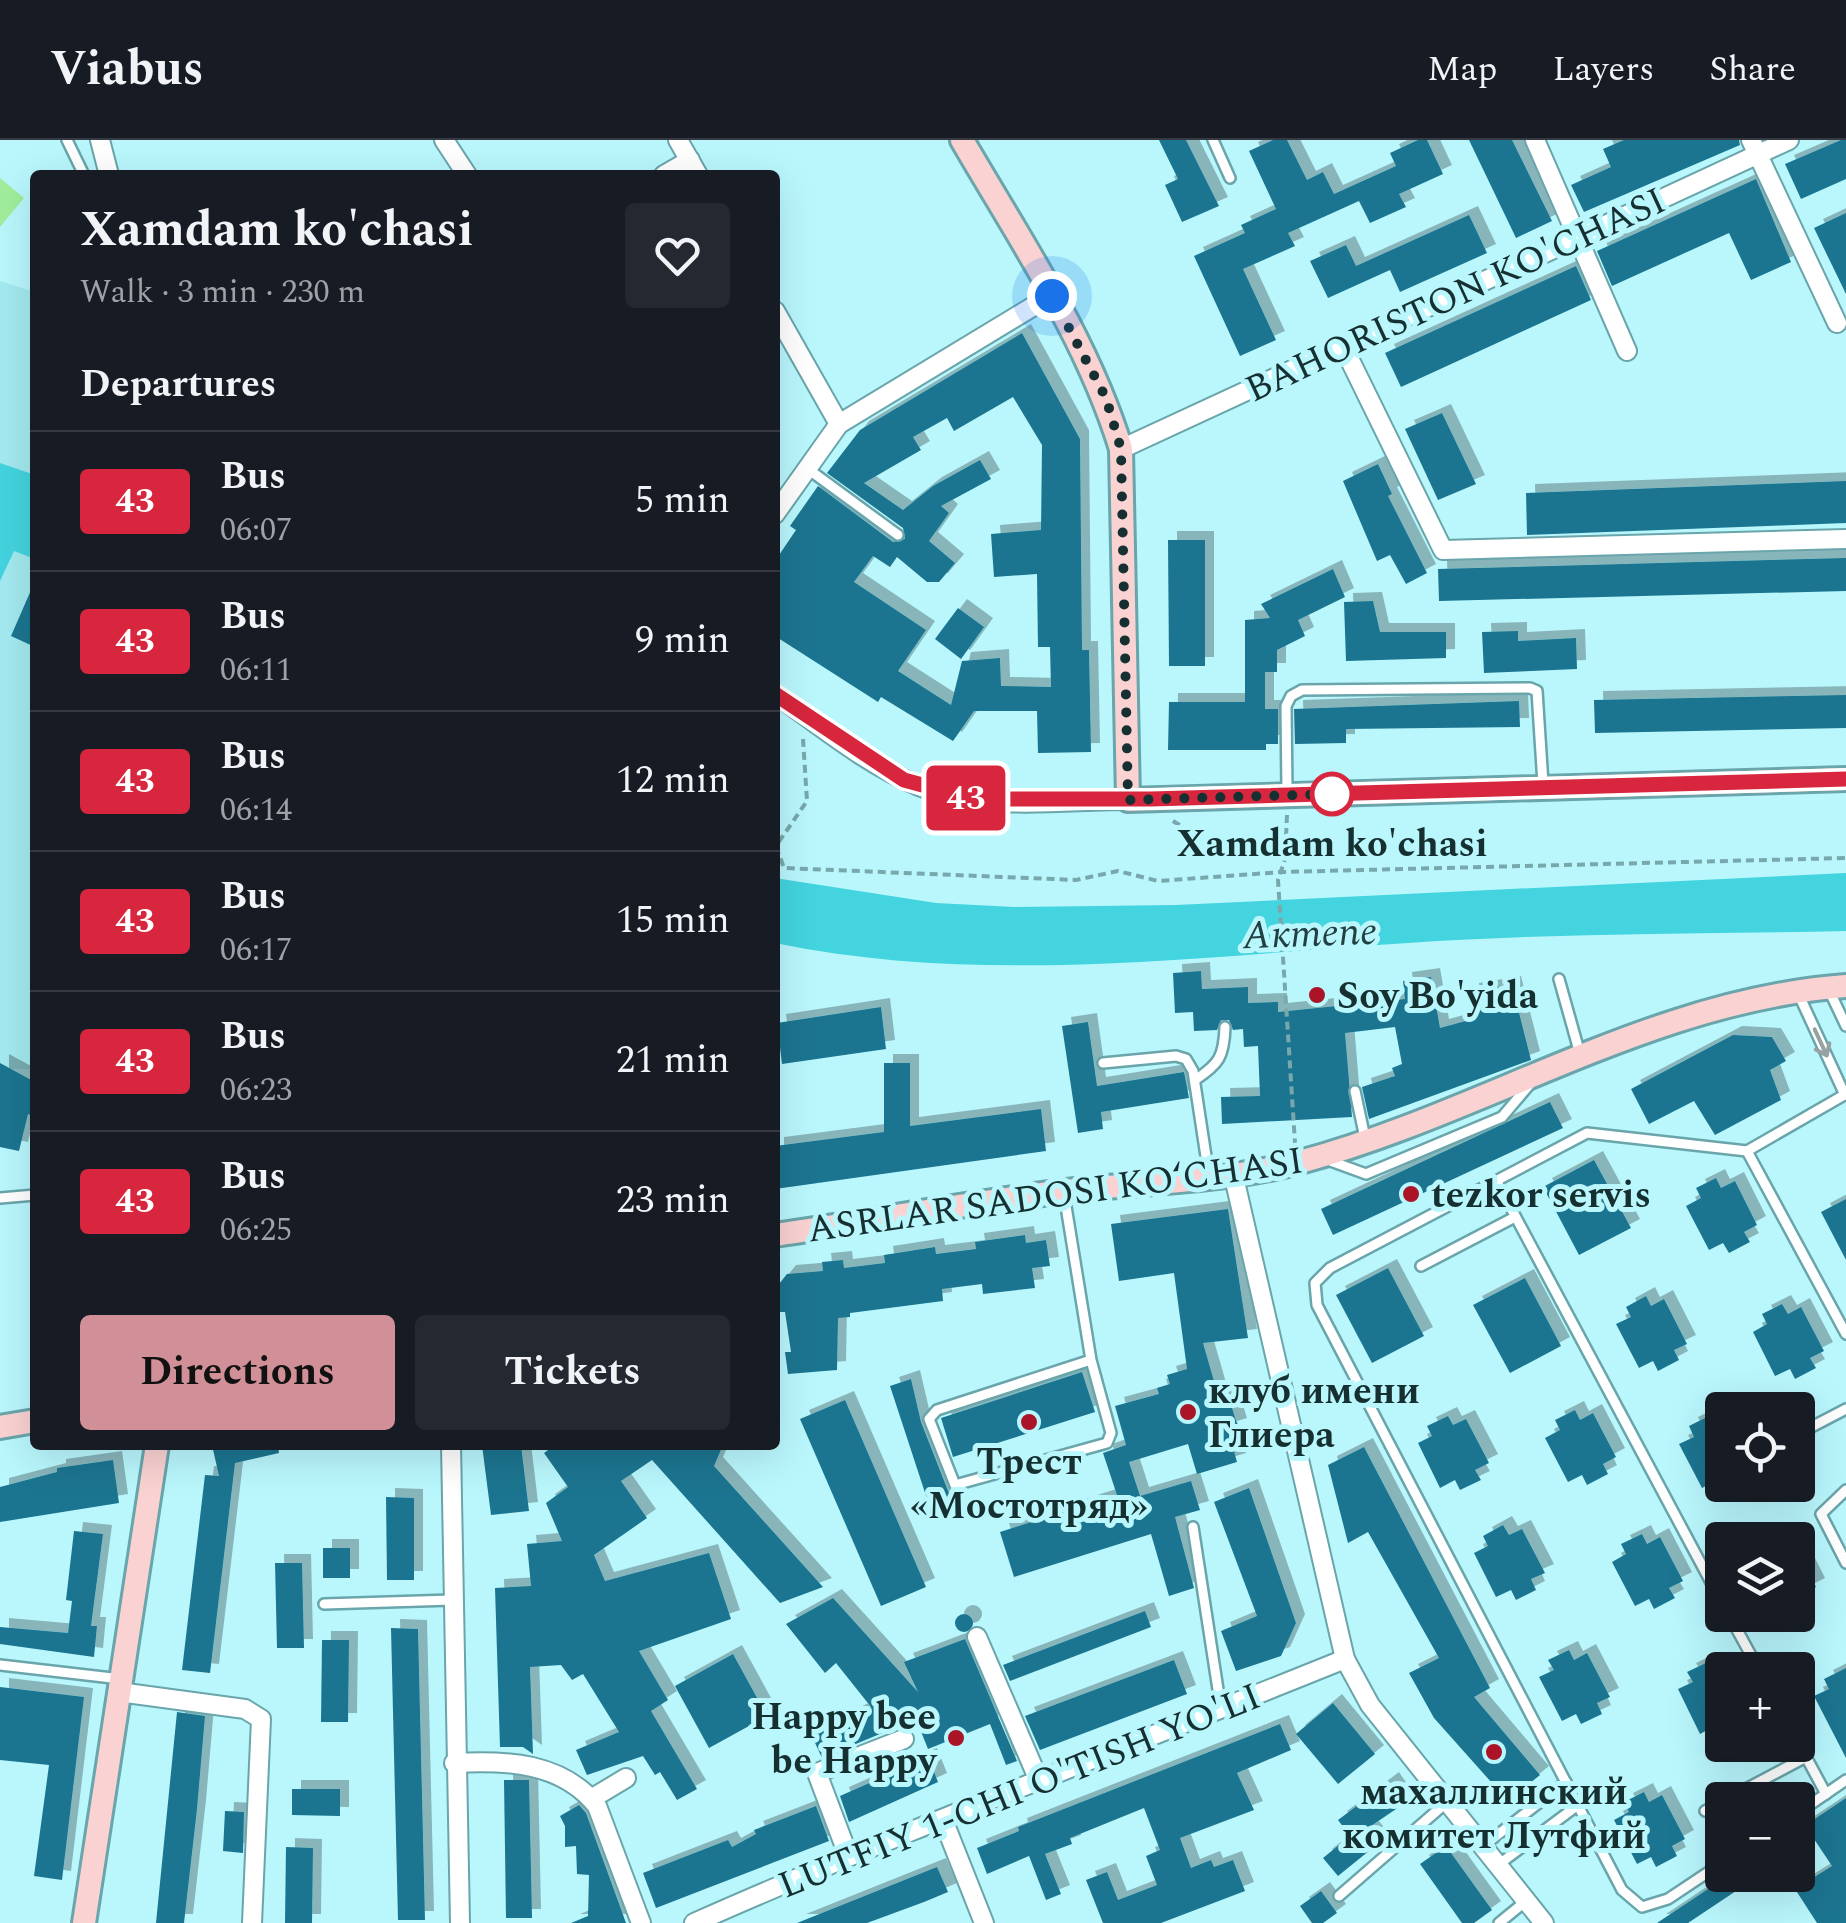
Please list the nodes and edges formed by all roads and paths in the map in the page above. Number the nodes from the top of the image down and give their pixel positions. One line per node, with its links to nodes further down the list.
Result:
1 (67, 140): 11 (lane)
2 (100, 140): 12 (street)
3 (444, 140): 13 (street)
4 (678, 140): 10 (street)
5 (962, 140): 16 (street)
6 (1212, 140): 14 (lane)
7 (1535, 140): 15 (street)
8 (1789, 140): 9 (street, BAHORISTON KO'CHASI)
9 (1754, 147): 15 (street, BAHORISTON KO'CHASI); 18 (street)
10 (694, 168)
11 (82, 170)
12 (108, 170)
13 (464, 170)
14 (1230, 178)
15 (1578, 236): 19 (street, BAHORISTON KO'CHASI); 20 (street)
16 (1052, 296): 21 (street); 22 (street)
17 (780, 319): 21 (street)
18 (1837, 324)
19 (1343, 346): 22 (street, BAHORISTON KO'CHASI); 26 (street)
20 (1627, 351)
21 (839, 424): 23 (street)
22 (1121, 449): 32 (street)
23 (808, 469): 24 (street); 25 (lane)
24 (780, 507)
25 (898, 536)
26 (1846, 540)
27 (780, 697): 28 (street)
28 (810, 718): 32 (street); 33 (path)
29 (1846, 780): 30 (street)
30 (1543, 788): 31 (street); 31 (lane)
31 (1288, 795): 32 (street); 36 (path)
32 (1139, 799): 36 (path)
33 (780, 840)
34 (780, 857): 37 (path)
35 (1846, 858): 37 (path)
36 (1285, 859): 37 (path)
37 (1282, 872): 51 (path)
38 (1559, 979): 43 (lane)
39 (1837, 987): 40 (street, ASRLAR SADOSI KO‘CHASI); 41 (lane)
40 (1797, 991): 43 (street, ASRLAR SADOSI KO‘CHASI); 48 (lane, one-way to 48)
41 (1846, 1026)
42 (1224, 1028): 46 (lane)
43 (1581, 1057): 45 (street, ASRLAR SADOSI KO‘CHASI)
44 (1103, 1064): 46 (lane)
45 (1537, 1076): 49 (street, ASRLAR SADOSI KO‘CHASI); 51 (lane)
46 (1194, 1080): 53 (lane)
47 (1355, 1092): 49 (lane)
48 (1845, 1095): 50 (lane)
49 (1366, 1138): 51 (street, ASRLAR SADOSI KO‘CHASI)
50 (1748, 1150): 54 (lane); 61 (lane)
51 (1307, 1159): 52 (street, ASRLAR SADOSI KO‘CHASI)
52 (1233, 1173): 53 (street, ASRLAR SADOSI KO‘CHASI); 76 (street)
53 (1209, 1176): 55 (street, ASRLAR SADOSI KO‘CHASI)
54 (1497, 1182): 58 (lane); 86 (lane)
55 (1064, 1191): 59 (street, ASRLAR SADOSI KO‘CHASI); 62 (lane)
56 (30, 1195): 57 (lane)
57 (0, 1198)
58 (1514, 1217): 60 (lane); 72 (lane)
59 (780, 1234)
60 (1421, 1266)
61 (1846, 1334)
62 (1090, 1360): 62 (lane)
63 (1846, 1410): 65 (lane)
64 (30, 1422): 66 (street)
65 (1815, 1426)
66 (0, 1427)
67 (156, 1450): 78 (street)
68 (451, 1450): 73 (street)
69 (1846, 1490): 71 (lane)
70 (1193, 1528): 79 (lane)
71 (1846, 1563)
72 (1705, 1571)
73 (452, 1600): 74 (lane); 83 (street)
74 (324, 1604)
75 (977, 1638): 88 (street)
76 (1345, 1658): 79 (street, LUTFIY 1-CHI O'TISH YO'LI); 92 (street)
77 (0, 1665): 78 (lane)
78 (120, 1686): 101 (street); 102 (street)
79 (1221, 1709): 88 (street, LUTFIY 1-CHI O'TISH YO'LI)
80 (904, 1740): 96 (street)
81 (1797, 1762): 87 (lane)
82 (1809, 1762): 89 (lane)
83 (454, 1763): 90 (street); 103 (street)
84 (626, 1778): 90 (street)
85 (1846, 1780): 89 (lane)
86 (1566, 1782): 93 (lane); 95 (lane)
87 (1759, 1782)
88 (1040, 1783): 94 (street, LUTFIY 1-CHI O'TISH YO'LI)
89 (1826, 1794): 91 (lane)
90 (591, 1798): 104 (street)
91 (1815, 1801)
92 (1447, 1802): 95 (street); 99 (lane)
93 (1578, 1805): 97 (lane); 98 (lane)
94 (944, 1822): 96 (street, LUTFIY 1-CHI O'TISH YO'LI); 106 (street)
95 (1483, 1846): 97 (street)
96 (848, 1855): 105 (street, LUTFIY 1-CHI O'TISH YO'LI)
97 (1498, 1865): 100 (street)
98 (1705, 1874)
99 (1339, 1896)
100 (1526, 1901): 107 (lane); 108 (street)
101 (84, 1923)
102 (252, 1923)
103 (460, 1923)
104 (641, 1923)
105 (694, 1923)
106 (984, 1923)
107 (1499, 1923)
108 (1544, 1923)

